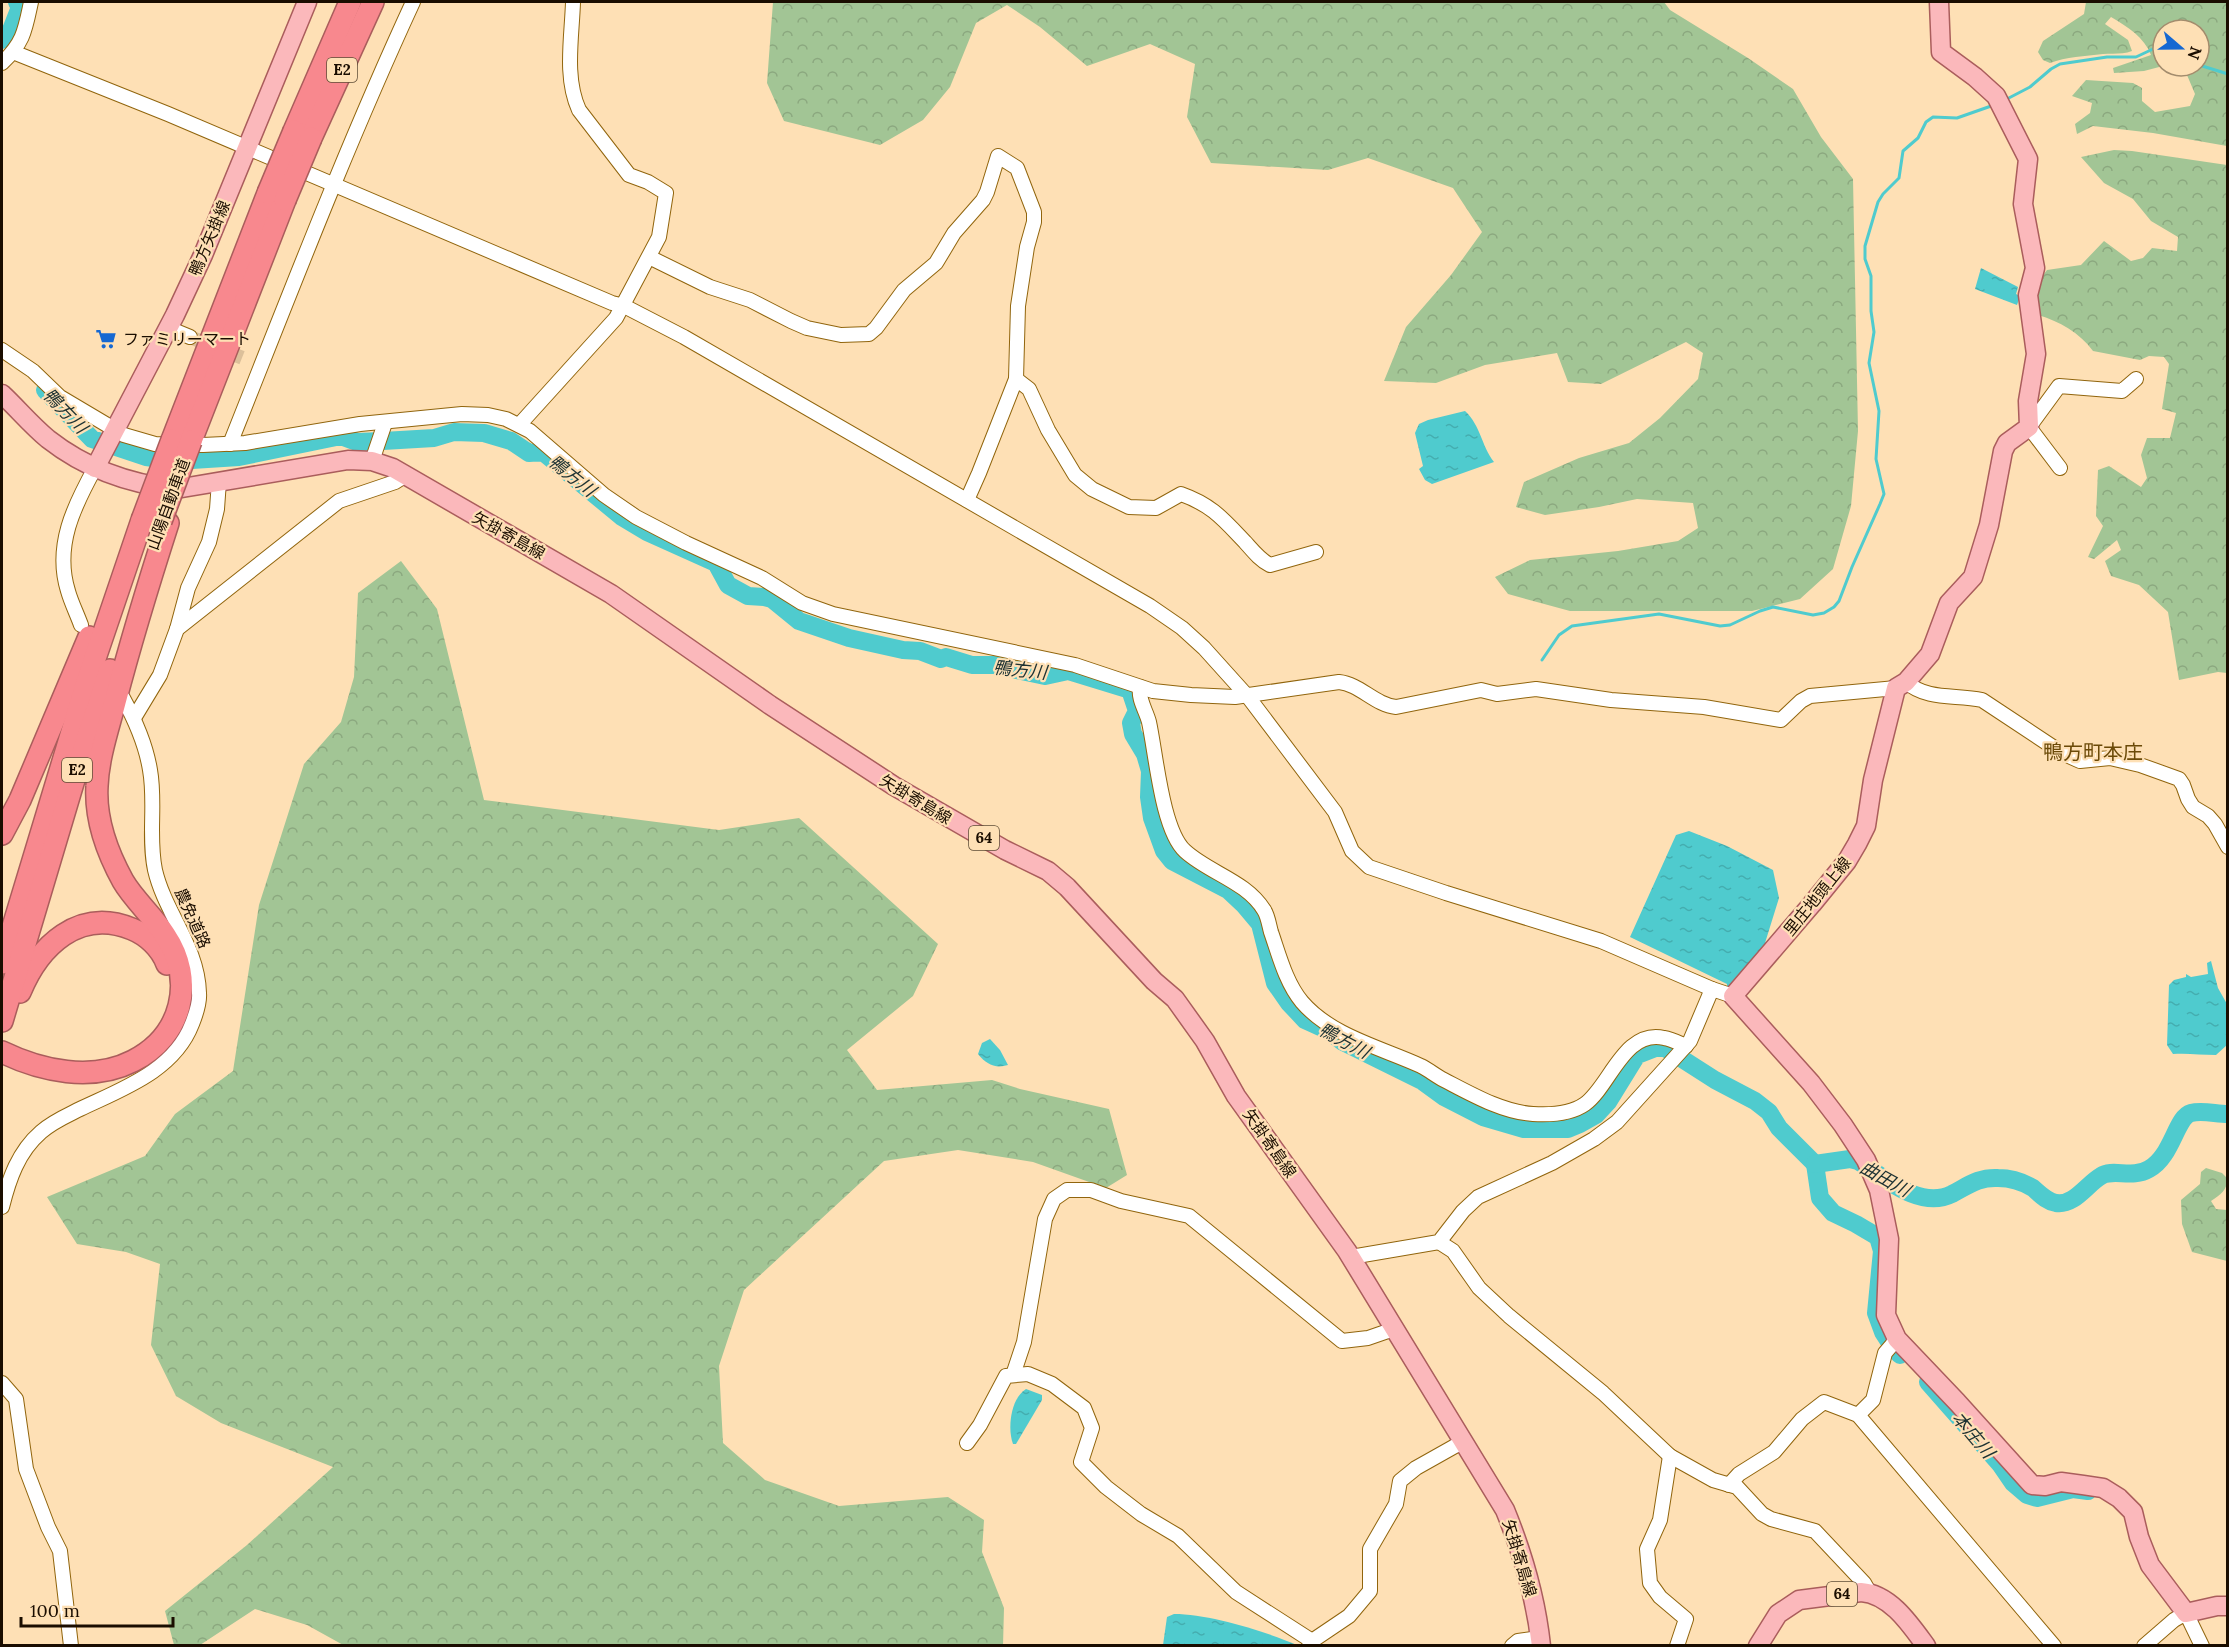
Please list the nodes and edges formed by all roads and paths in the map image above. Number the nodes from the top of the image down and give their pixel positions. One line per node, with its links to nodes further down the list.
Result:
1 (31, 2): 8 (street)
2 (307, 2): 11 (main road, 鴨方矢掛線)
3 (350, 2): 10 (highway, 山陽自動車道 / E2)
4 (373, 2): 10 (highway, 山陽自動車道 / E2)
5 (413, 2): 12 (street)
6 (573, 2): 13 (street)
7 (1939, 2): 23 (main road)
8 (13, 52): 9 (street); 11 (street)
9 (2, 63)
10 (303, 134): 32 (highway, 山陽自動車道 / E2, bridge)
11 (246, 146): 12 (street); 15 (main road, 鴨方矢掛線)
12 (334, 184): 14 (street); 25 (street)
13 (649, 257): 14 (street); 18 (street)
14 (624, 306): 21 (street); 31 (street)
15 (168, 328): 16 (street); 24 (main road, 鴨方矢掛線)
16 (190, 337)
17 (2, 350): 24 (street)
18 (1016, 379): 31 (street); 33 (street)
19 (2136, 379): 23 (street)
20 (2, 394): 27 (main road, 矢掛寄島線 / 64)
21 (520, 424): 22 (street); 38 (street)
22 (384, 425): 25 (street); 26 (street)
23 (2029, 427): 28 (street); 37 (main road, 里庄地頭上線)
24 (113, 432): 25 (street); 27 (main road, 鴨方矢掛線)
25 (230, 444)
26 (374, 454): 29 (main road, 矢掛寄島線 / 64); 30 (main road, 矢掛寄島線 / 64)
27 (98, 462): 30 (main road, 矢掛寄島線 / 64); 35 (street)
28 (2060, 468)
29 (406, 475): 36 (street); 52 (main road, 矢掛寄島線 / 64)
30 (219, 481): 36 (street)
31 (967, 500): 40 (street)
32 (157, 521): 34 (highway, 山陽自動車道 / E2); 47 (highway, 山陽自動車道 / E2); 49 (highway)
33 (1316, 552)
34 (128, 560): 42 (highway); 44 (highway, 山陽自動車道 / E2)
35 (81, 625)
36 (177, 629): 41 (street)
37 (1901, 685): 40 (street); 43 (street); 46 (main road, 里庄地頭上線)
38 (1139, 691): 40 (street); 48 (street)
39 (123, 698): 41 (street, 農免道路)
40 (1250, 700): 45 (street)
41 (134, 718): 50 (street, 農免道路)
42 (2, 834)
43 (2228, 847)
44 (2, 963)
45 (1712, 989): 46 (street); 48 (street)
46 (1733, 996): 54 (main road)
47 (3, 1031): 47 (highway)
48 (1683, 1048): 51 (street)
49 (2, 1052)
50 (2, 1208)
51 (1438, 1242): 52 (street); 60 (street)
52 (1350, 1257): 53 (main road, 矢掛寄島線 / 64)
53 (1394, 1329): 55 (street); 58 (main road, 矢掛寄島線 / 64)
54 (1892, 1345): 57 (street); 64 (main road)
55 (1013, 1375): 59 (street); 66 (street)
56 (2, 1383): 67 (street)
57 (1858, 1415): 61 (street); 72 (street)
58 (1464, 1441): 65 (main road, 矢掛寄島線 / 64); 66 (street)
59 (967, 1443)
60 (1670, 1456): 61 (street); 69 (street)
61 (1729, 1485): 62 (street)
62 (1869, 1592): 70 (main road, 64); 71 (main road, 64)
63 (2228, 1606): 64 (main road)
64 (2181, 1616): 73 (street); 74 (street)
65 (1541, 1642): 68 (street)
66 (1311, 1643)
67 (71, 1646)
68 (1512, 1646)
69 (1677, 1646)
70 (1758, 1646)
71 (1926, 1646)
72 (2054, 1646)
73 (2144, 1646)
74 (2202, 1646)

